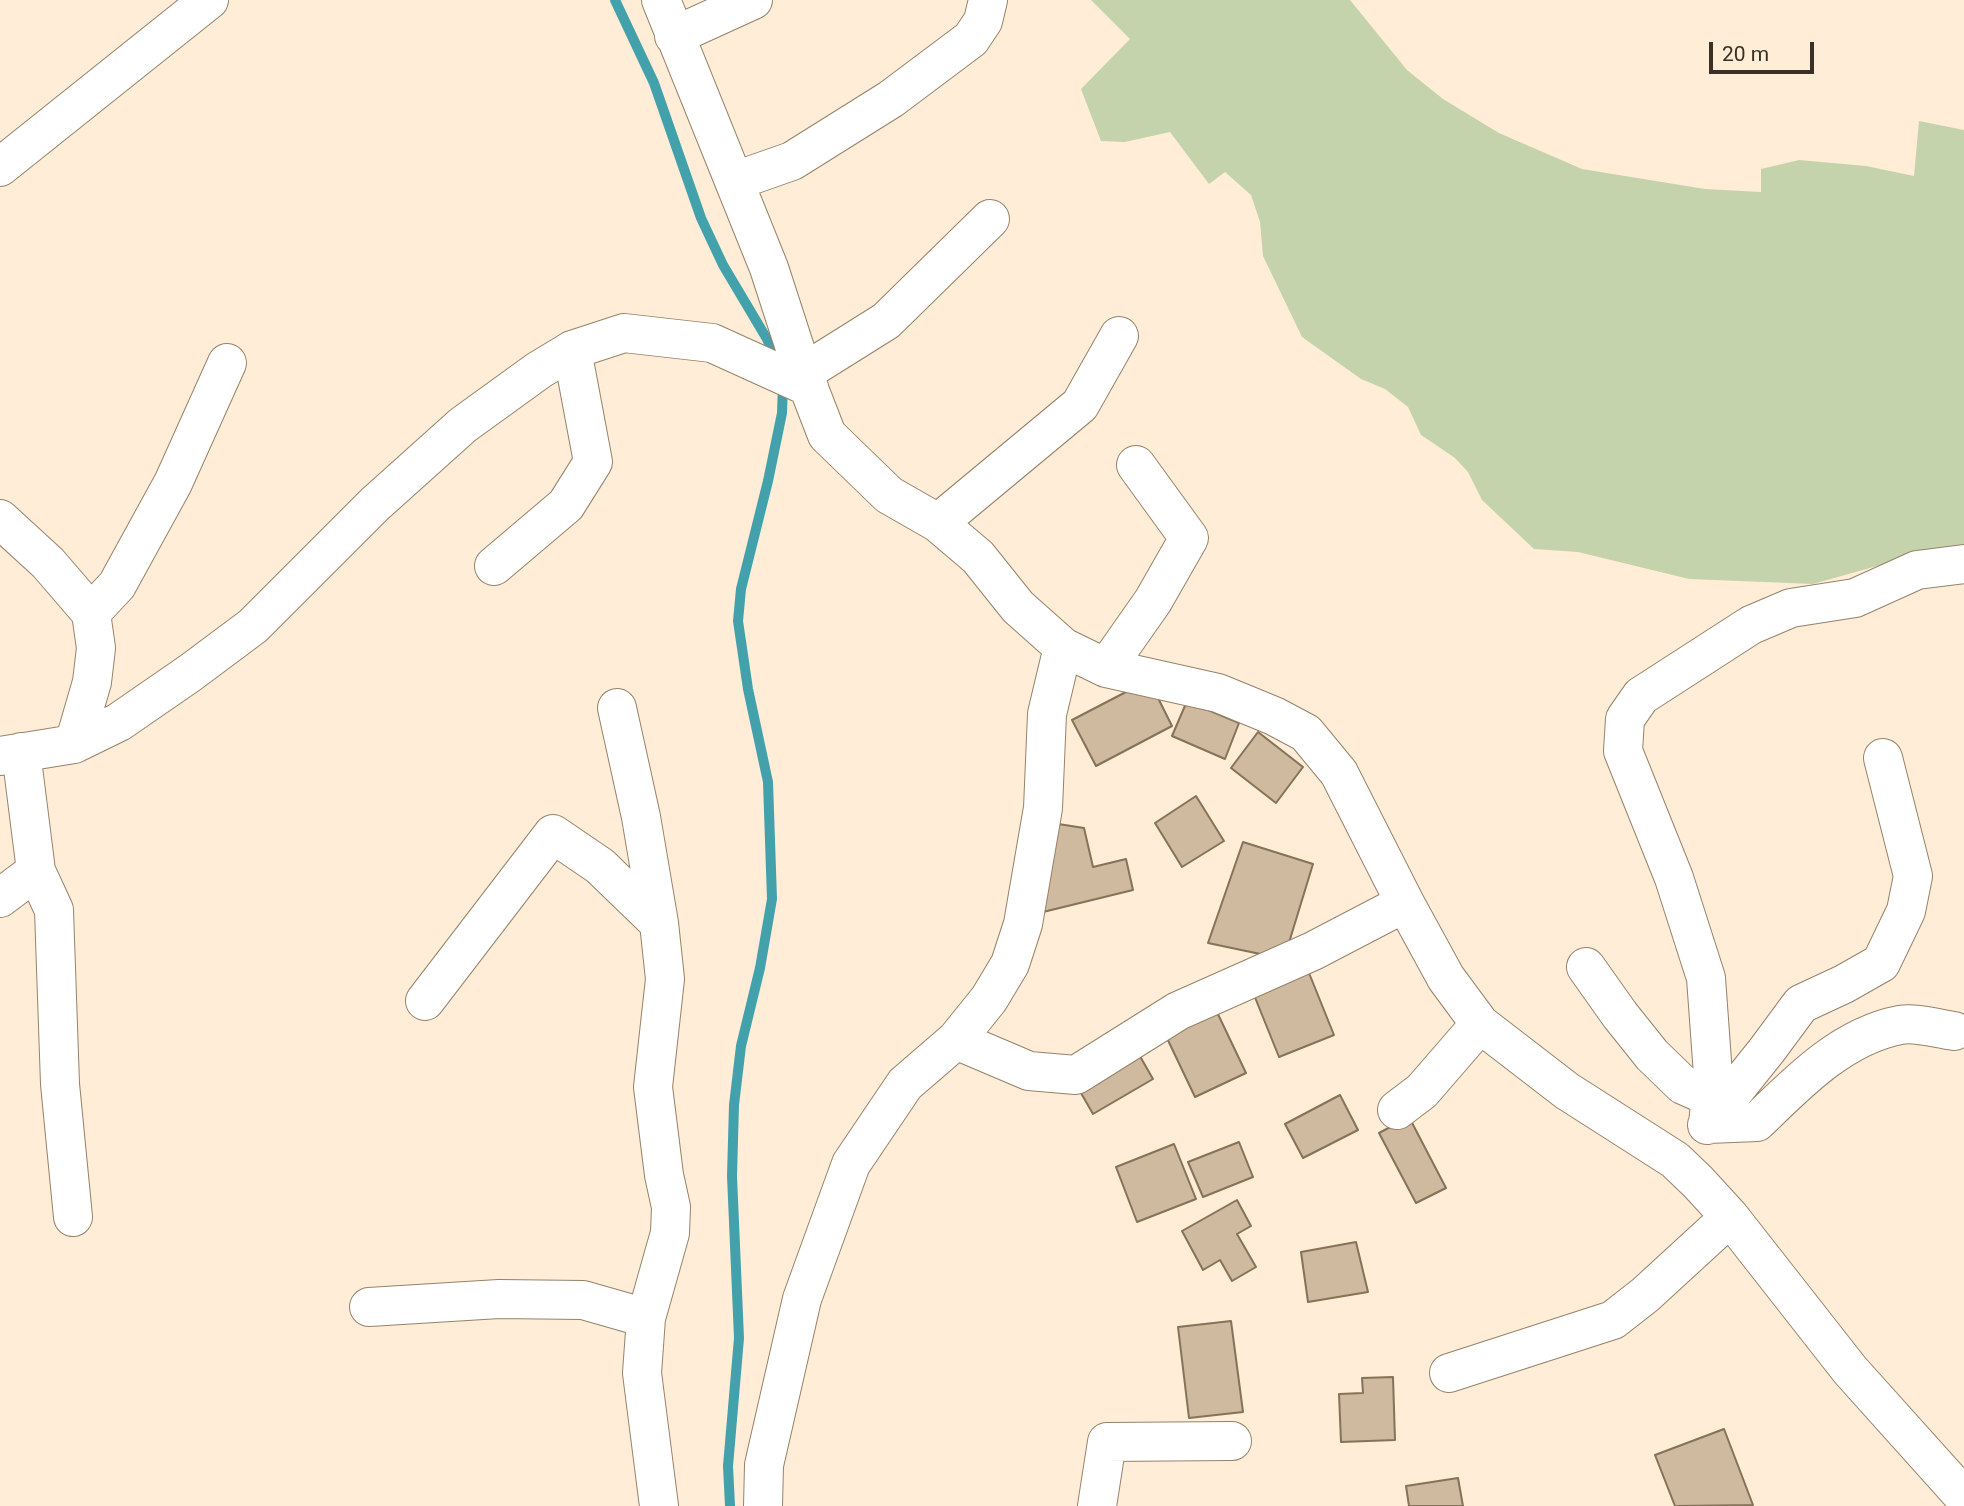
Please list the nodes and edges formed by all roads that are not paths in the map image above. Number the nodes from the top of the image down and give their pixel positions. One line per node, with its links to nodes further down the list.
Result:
1 (209, 0): 6 (street)
2 (661, 0): 5 (street)
3 (753, 0): 5 (street)
4 (988, 0): 7 (street)
5 (674, 36): 7 (street)
6 (0, 167)
7 (735, 181): 12 (street)
8 (990, 219): 12 (street)
9 (1119, 337): 15 (street)
10 (572, 350): 12 (street); 17 (street); 22 (street)
11 (227, 363): 18 (street)
12 (806, 380): 15 (street)
13 (1136, 465): 20 (street)
14 (0, 519): 18 (street)
15 (938, 523): 19 (street)
16 (1964, 564): 35 (street)
17 (494, 566)
18 (91, 613): 22 (street)
19 (1063, 647): 20 (street); 33 (street)
20 (1107, 668): 27 (street)
21 (617, 708): 28 (street)
22 (74, 744): 23 (street)
23 (10, 754): 25 (street)
24 (1883, 758): 35 (street)
25 (36, 871): 26 (street); 37 (street)
26 (0, 898)
27 (1405, 903): 31 (street); 33 (street)
28 (659, 923): 30 (street); 40 (street)
29 (1586, 967): 35 (street)
30 (425, 1001)
31 (1480, 1024): 34 (street); 36 (street)
32 (1954, 1031): 35 (street)
33 (956, 1040): 45 (street)
34 (1397, 1110)
35 (1709, 1110): 36 (street)
36 (1675, 1160): 38 (street)
37 (73, 1217)
38 (1730, 1217): 41 (street); 43 (street)
39 (369, 1307): 40 (street)
40 (646, 1318): 44 (street)
41 (1449, 1373)
42 (1232, 1441): 46 (street)
43 (1964, 1497)
44 (659, 1506)
45 (763, 1506)
46 (1097, 1506)

